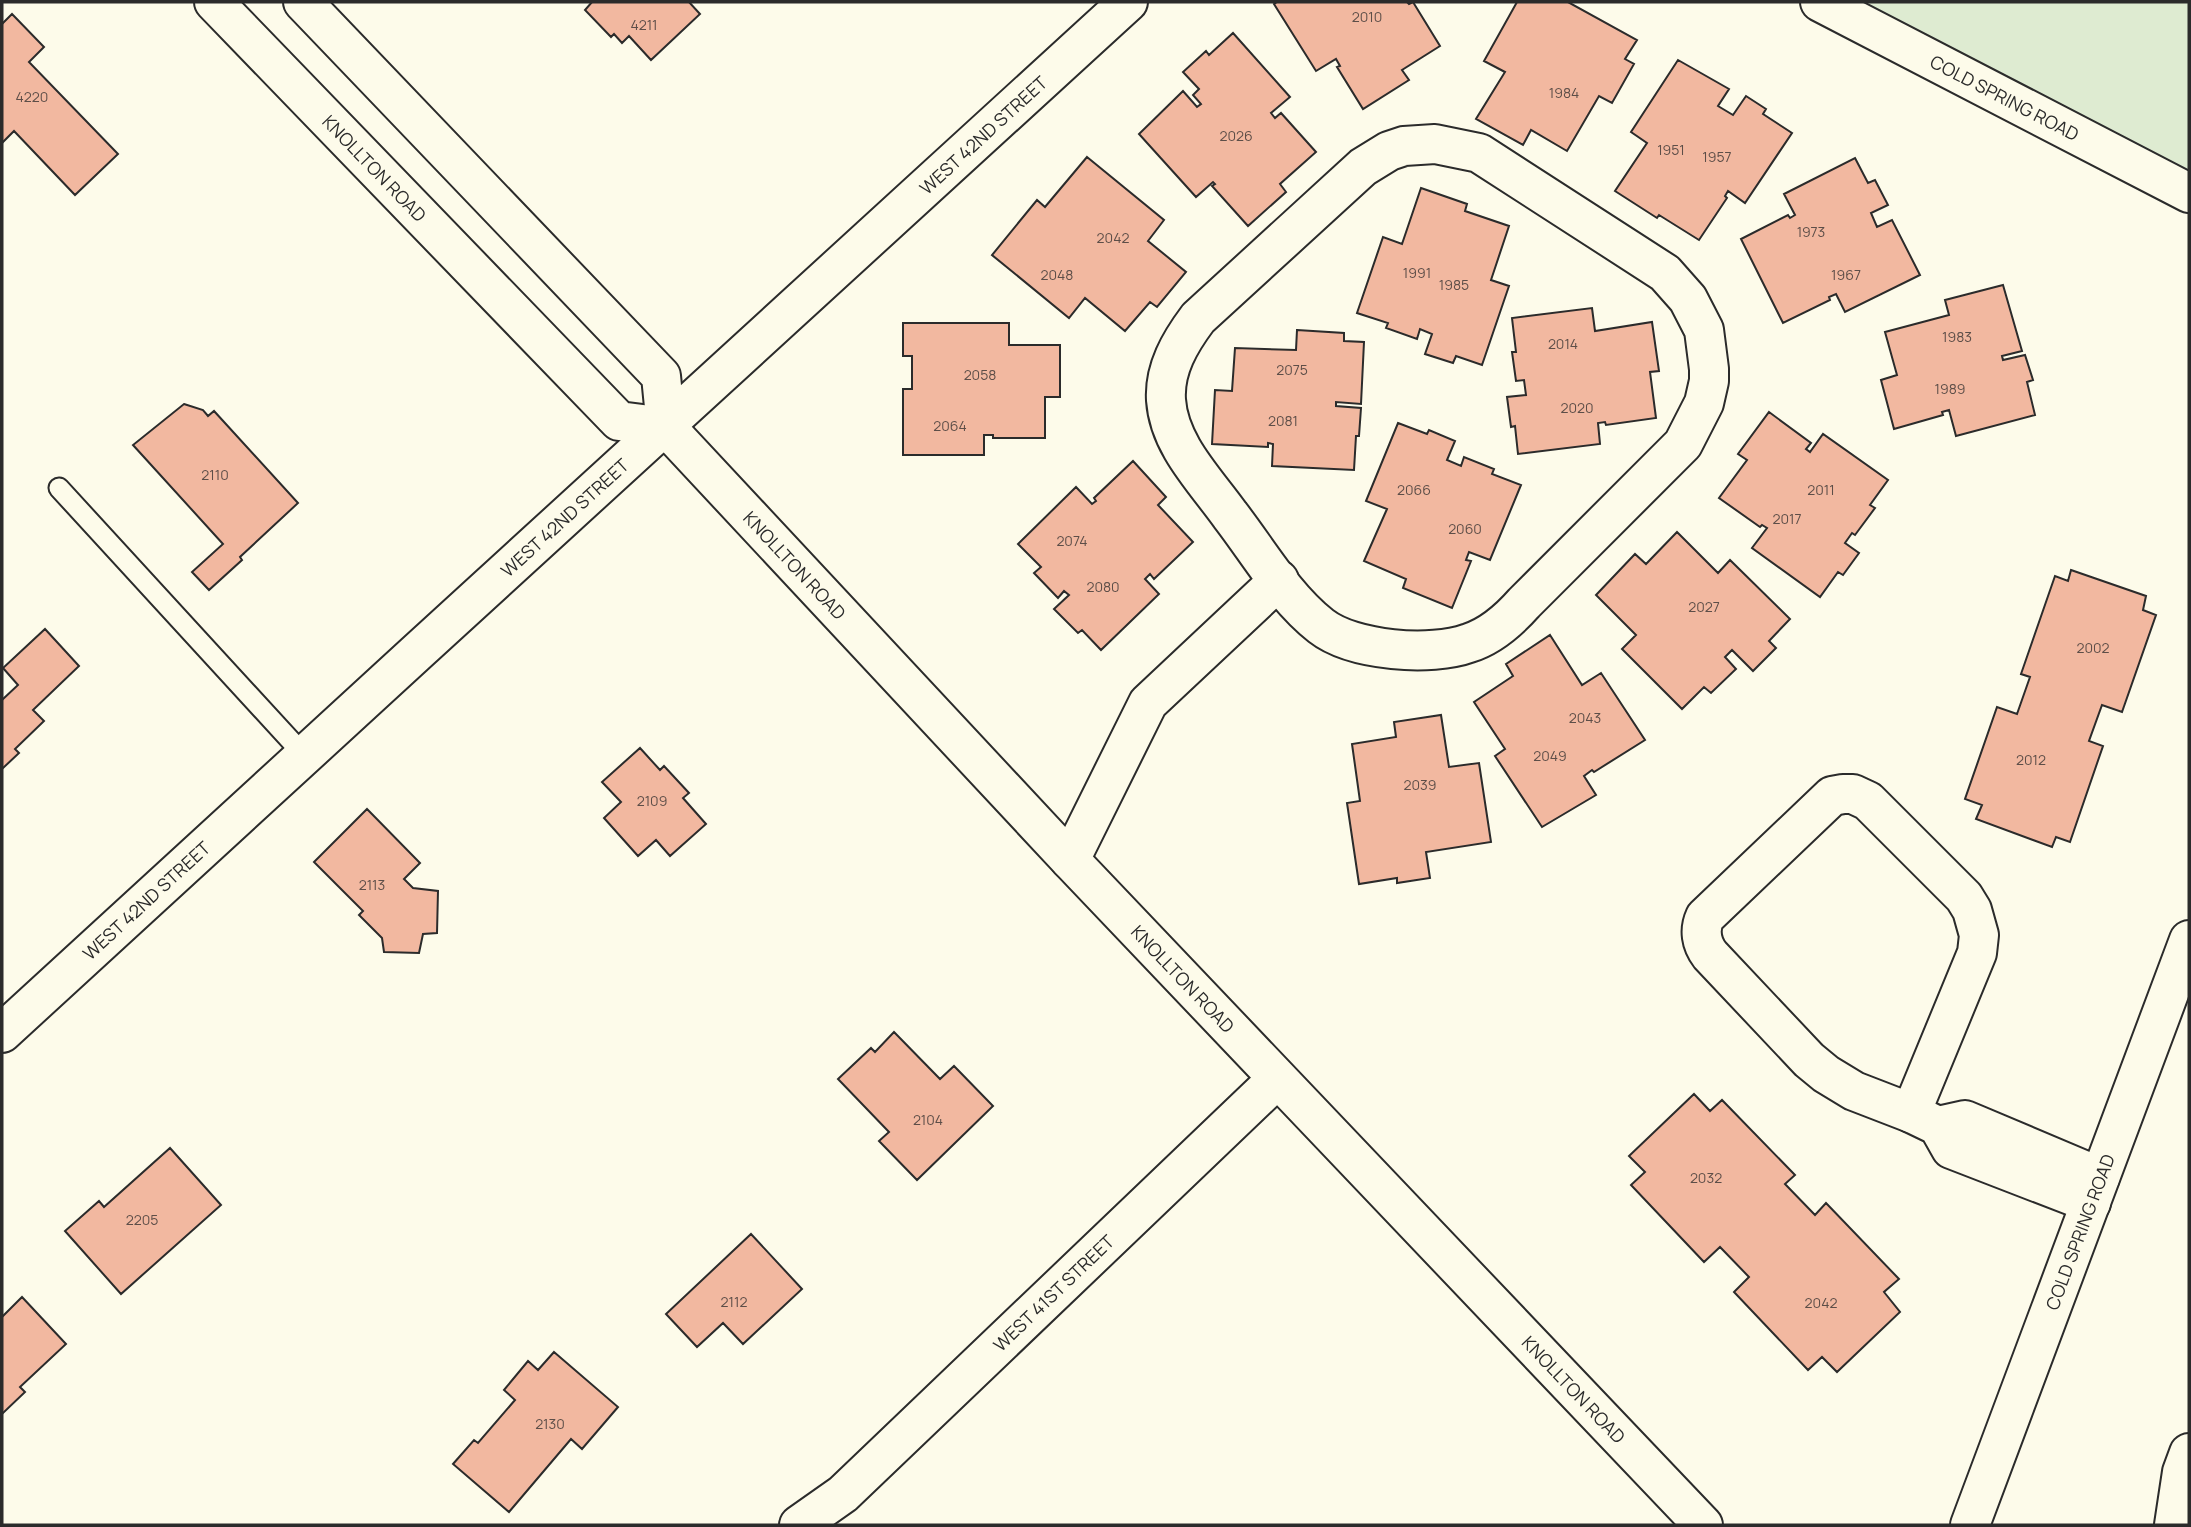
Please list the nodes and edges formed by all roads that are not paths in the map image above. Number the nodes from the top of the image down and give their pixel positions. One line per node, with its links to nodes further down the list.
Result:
1 (214, 2): 6 (street, KNOLLTON ROAD)
2 (303, 2): 6 (street)
3 (1128, 2): 6 (street, WEST 42ND STREET)
4 (1820, 2): 5 (street, COLD SPRING ROAD)
5 (2189, 193)
6 (666, 427): 9 (street, WEST 42ND STREET); 10 (street, KNOLLTON ROAD)
7 (59, 488): 9 (lane)
8 (1279, 580): 8 (street); 10 (street)
9 (303, 755): 12 (street, WEST 42ND STREET)
10 (1070, 860): 13 (street, KNOLLTON ROAD)
11 (2189, 940): 15 (street, COLD SPRING ROAD)
12 (2, 1032)
13 (1277, 1079): 17 (street, WEST 41ST STREET); 18 (street, KNOLLTON ROAD)
14 (1924, 1119): 14 (street); 15 (street)
15 (2095, 1190): 19 (street, COLD SPRING ROAD)
16 (2189, 1453): 20 (street)
17 (814, 1518)
18 (1703, 1525)
19 (1970, 1525)
20 (2174, 1525)

